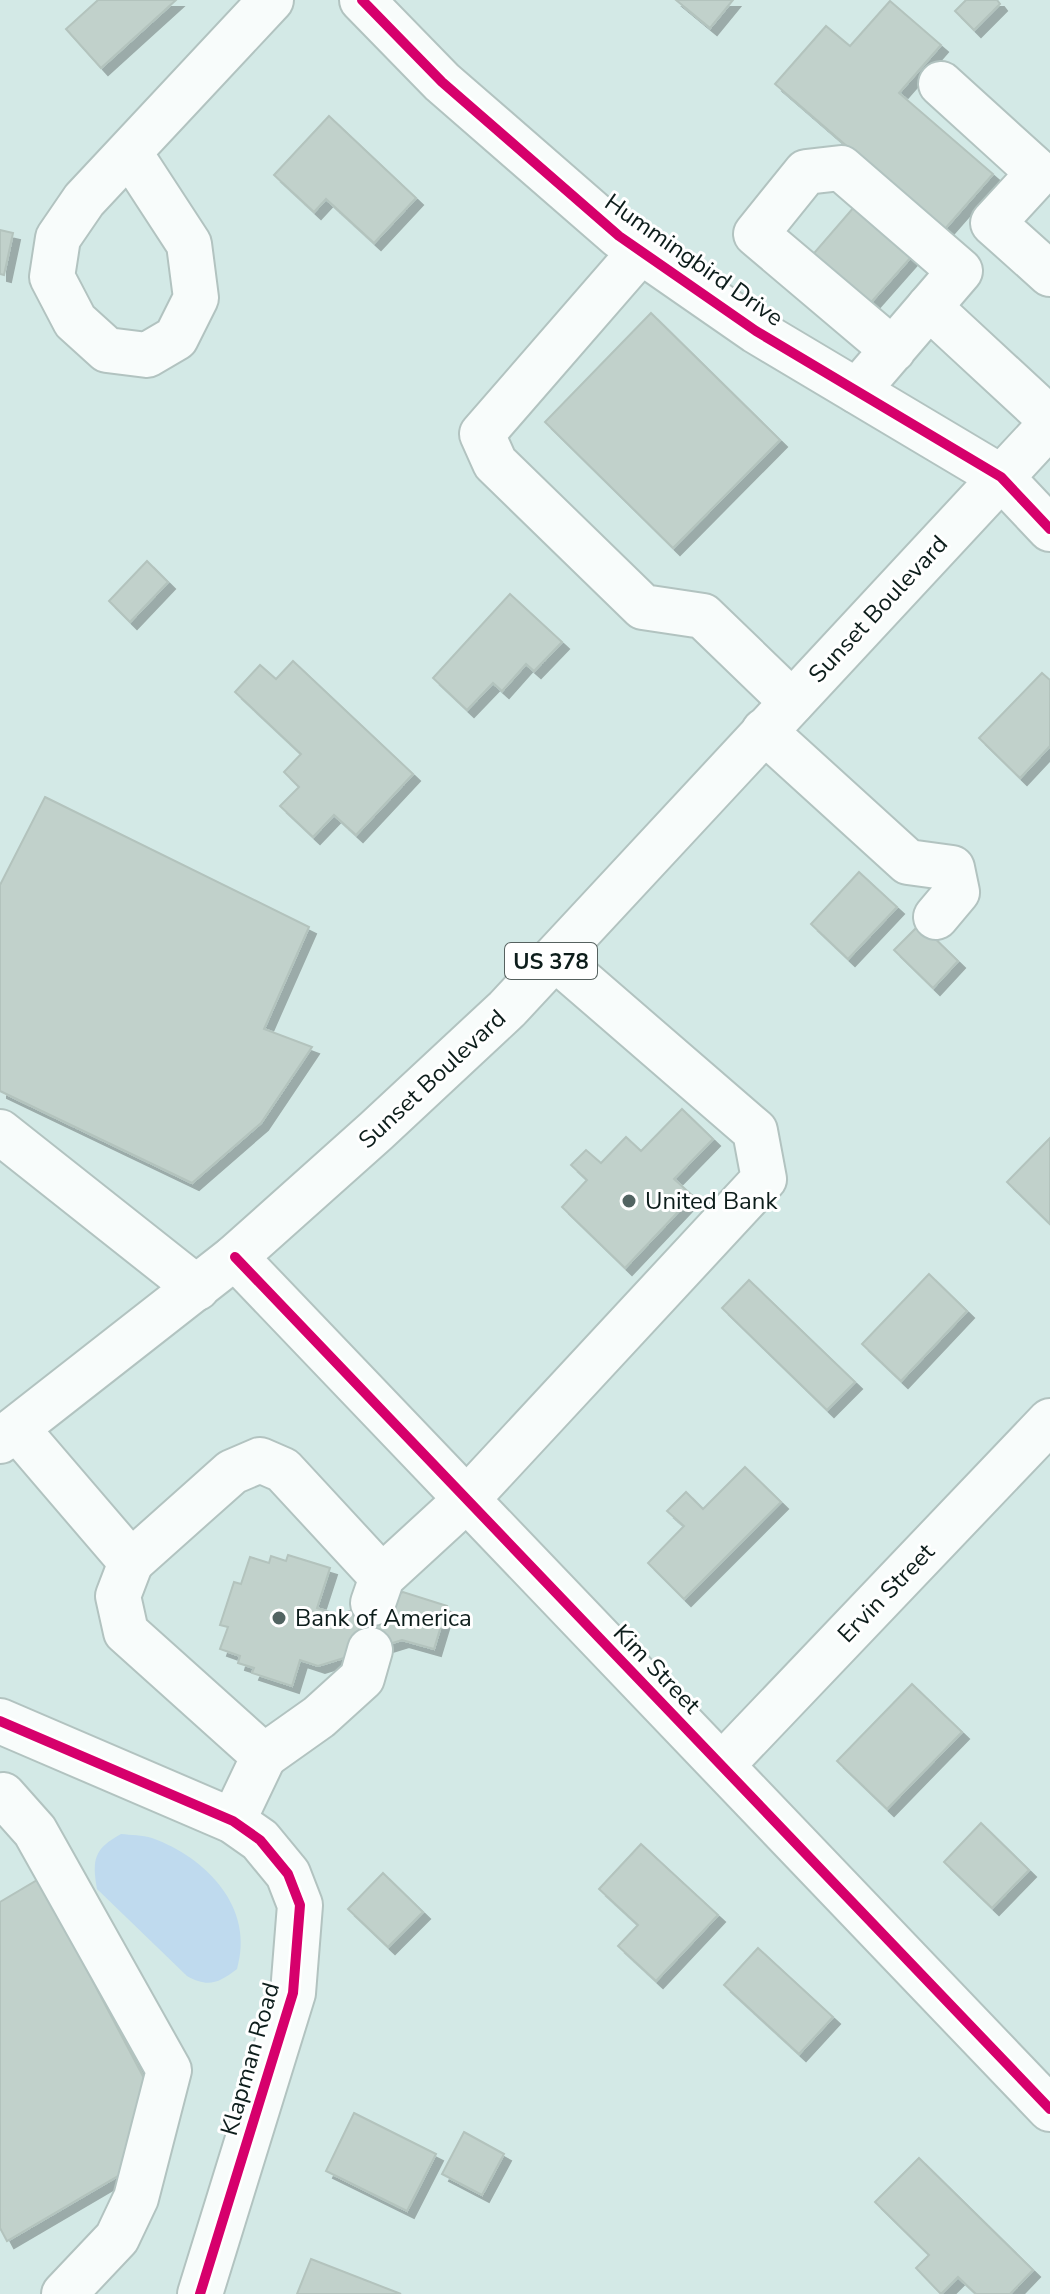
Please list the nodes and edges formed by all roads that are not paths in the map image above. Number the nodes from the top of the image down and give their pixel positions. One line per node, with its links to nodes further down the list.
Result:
1 (271, 0): 4 (street)
2 (362, 0): 6 (street, Hummingbird Drive)
3 (941, 84): 5 (street)
4 (129, 152)
5 (1044, 178): 7 (street)
6 (641, 251): 10 (street, Hummingbird Drive); 15 (street)
7 (1050, 274)
8 (929, 307): 9 (street); 9 (street); 11 (street)
9 (893, 350): 10 (street)
10 (857, 391): 13 (street, Hummingbird Drive)
11 (1050, 419)
12 (1050, 425): 13 (street, Sunset Boulevard / US 378)
13 (1001, 477): 14 (street, Hummingbird Drive); 15 (street, Sunset Boulevard / US 378)
14 (1050, 529)
15 (778, 716): 16 (street); 17 (street, Sunset Boulevard / US 378)
16 (936, 917)
17 (555, 958): 19 (street, Sunset Boulevard / US 378); 23 (street)
18 (0, 1132): 20 (street)
19 (235, 1257): 20 (street, Sunset Boulevard / US 378); 23 (street, Kim Street)
20 (197, 1288): 22 (street, Sunset Boulevard / US 378)
21 (1050, 1421): 28 (street, Ervin Street)
22 (8, 1435): 24 (street)
23 (467, 1499): 24 (street); 28 (street, Kim Street)
24 (131, 1562): 27 (street)
25 (370, 1650): 27 (street)
26 (14, 1727): 29 (street); 30 (street, Klapman Road)
27 (264, 1756): 30 (street)
28 (722, 1765): 31 (street, Kim Street)
29 (2, 1797): 32 (street)
30 (233, 1821): 33 (street, Klapman Road)
31 (1050, 2109)
32 (64, 2294)
33 (200, 2294)

